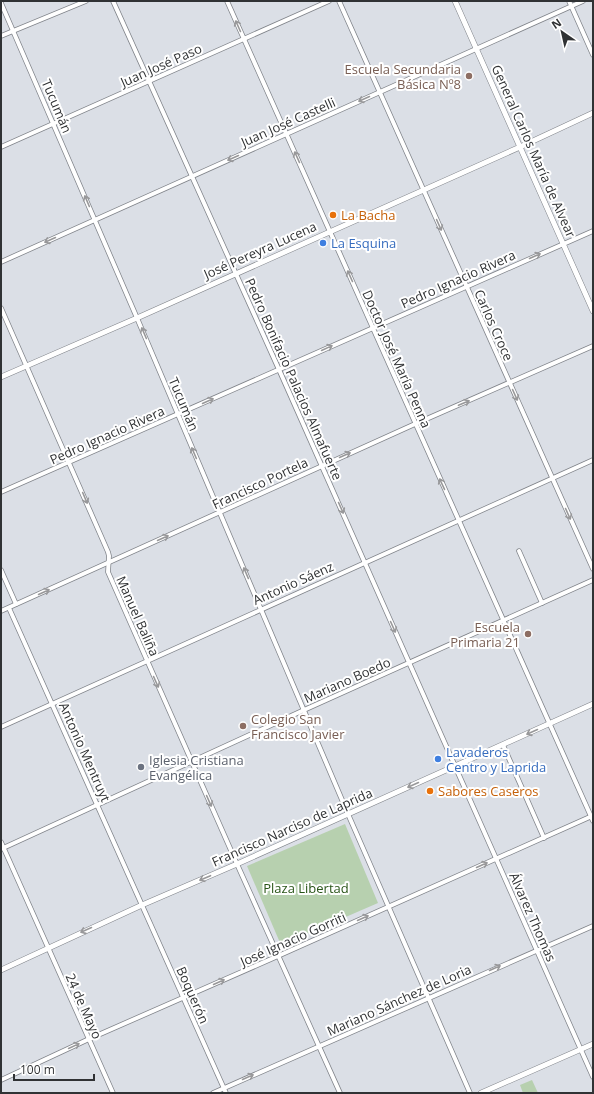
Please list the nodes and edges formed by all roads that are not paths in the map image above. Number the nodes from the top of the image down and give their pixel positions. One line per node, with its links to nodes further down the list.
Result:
1 (86, 1): 11 (street)
2 (113, 1): 16 (street, Pedro Bonifacio Palacios Almafuerte)
3 (227, 1): 13 (street, Doctor José María Penna, one-way to 3)
4 (329, 1): 13 (street, Juan José Paso)
5 (339, 1): 17 (street, Carlos Croce)
6 (455, 1): 14 (street, General Carlos María de Alvear)
7 (569, 1): 10 (street)
8 (583, 1): 10 (street, Juan José Castelli)
9 (1, 3): 11 (street, Tucumán)
10 (571, 6): 14 (street, Juan José Castelli); 15 (street)
11 (13, 30): 12 (street); 19 (street, Tucumán)
12 (1, 36)
13 (244, 39): 16 (street, Juan José Paso); 20 (street, Doctor José María Penna)
14 (476, 49): 17 (street, Juan José Castelli); 22 (street, General Carlos María de Alvear)
15 (593, 55)
16 (149, 81): 19 (street, Juan José Paso); 23 (street, Pedro Bonifacio Palacios Almafuerte)
17 (380, 92): 20 (street, Juan José Castelli, one-way to 20); 24 (street, Carlos Croce)
18 (593, 113): 22 (street, José Pereyra Lucena)
19 (54, 124): 21 (street, Juan José Paso); 25 (street, Tucumán, one-way to 19)
20 (287, 134): 23 (street, Juan José Castelli, one-way to 23); 26 (street, Doctor José María Penna, one-way to 20)
21 (1, 147)
22 (520, 147): 24 (street, José Pereyra Lucena); 28 (street, General Carlos María de Alvear)
23 (192, 176): 25 (street, Juan José Castelli); 30 (street, Pedro Bonifacio Palacios Almafuerte)
24 (424, 190): 26 (street, José Pereyra Lucena); 31 (street, Carlos Croce, one-way to 31)
25 (95, 220): 29 (street, Juan José Castelli, one-way to 29); 34 (street, Tucumán)
26 (330, 231): 30 (street, José Pereyra Lucena); 35 (street, Doctor José María Penna, one-way to 26)
27 (593, 231): 28 (street, Pedro Ignacio Rivera)
28 (564, 244): 31 (street, Pedro Ignacio Rivera, one-way to 28); 33 (street, General Carlos María de Alvear)
29 (1, 262)
30 (236, 273): 34 (street, José Pereyra Lucena); 38 (street, Pedro Bonifacio Palacios Almafuerte)
31 (466, 286): 35 (street, Pedro Ignacio Rivera); 40 (street, Carlos Croce)
32 (1, 308): 37 (street, Manuel Baliña)
33 (593, 310)
34 (137, 318): 37 (street, José Pereyra Lucena); 41 (street, Tucumán, one-way to 34)
35 (372, 327): 38 (street, Pedro Ignacio Rivera, one-way to 35); 42 (street, Doctor José María Penna)
36 (593, 346): 40 (street, Francisco Portela)
37 (27, 366): 39 (street, José Pereyra Lucena); 44 (street, Manuel Baliña)
38 (279, 370): 41 (street, Pedro Ignacio Rivera, one-way to 38); 45 (street, Pedro Bonifacio Palacios Almafuerte)
39 (1, 377)
40 (510, 383): 42 (street, Francisco Portela, one-way to 40); 46 (street, Carlos Croce, one-way to 46)
41 (178, 414): 44 (street, Pedro Ignacio Rivera); 48 (street, Tucumán, one-way to 41)
42 (415, 424): 45 (street, Francisco Portela, one-way to 42); 49 (street, Doctor José María Penna, one-way to 42)
43 (593, 460): 46 (street, Antonio Sáenz)
44 (70, 462): 47 (street, Pedro Ignacio Rivera); 51 (street, Manuel Baliña, one-way to 51)
45 (322, 466): 48 (street, Francisco Portela); 52 (street, Pedro Bonifacio Palacios Almafuerte, one-way to 52)
46 (552, 478): 49 (street, Antonio Sáenz); 53 (street, Carlos Croce, one-way to 53)
47 (1, 492)
48 (220, 512): 51 (street, Francisco Portela, one-way to 48); 59 (street, Tucumán, one-way to 48)
49 (459, 520): 52 (street, Antonio Sáenz); 61 (street, Doctor José María Penna)
50 (519, 552): 56 (street)
51 (109, 562): 57 (street, Francisco Portela, one-way to 51); 62 (street, Manuel Baliña)
52 (364, 562): 59 (street, Antonio Sáenz); 63 (street, Pedro Bonifacio Palacios Almafuerte, one-way to 63)
53 (593, 569)
54 (1, 570): 57 (street)
55 (593, 580): 56 (street, Mariano Boedo)
56 (542, 603): 61 (street, Mariano Boedo)
57 (16, 604): 58 (street, Francisco Portela)
58 (9, 608): 60 (street, Francisco Portela); 64 (street, Antonio Mentruyt)
59 (261, 608): 62 (street, Antonio Sáenz); 66 (street, Tucumán)
60 (1, 611)
61 (503, 621): 63 (street, Mariano Boedo); 67 (street, Doctor José María Penna)
62 (147, 661): 64 (street, Antonio Sáenz); 70 (street, Manuel Baliña, one-way to 70)
63 (409, 663): 66 (street, Mariano Boedo); 71 (street, Pedro Bonifacio Palacios Almafuerte)
64 (52, 704): 68 (street, Antonio Sáenz); 72 (street, Antonio Mentruyt)
65 (593, 704): 67 (street, Francisco Narciso de Laprida)
66 (304, 710): 70 (street, Mariano Boedo); 73 (street, Tucumán)
67 (550, 724): 69 (street, Francisco Narciso de Laprida, one-way to 69); 74 (street, Doctor José María Penna)
68 (1, 727)
69 (502, 745): 71 (street, Francisco Narciso de Laprida); 75 (street)
70 (192, 762): 72 (street, Mariano Boedo); 79 (street, Manuel Baliña, one-way to 79)
71 (455, 766): 73 (street, Francisco Narciso de Laprida, one-way to 73); 78 (street, Álvarez Thomas)
72 (97, 806): 77 (street, Mariano Boedo); 80 (street, Antonio Mentruyt)
73 (348, 814): 79 (street, Francisco Narciso de Laprida); 81 (street, Tucumán)
74 (592, 818): 75 (street, José Ignacio Gorriti)
75 (544, 838): 78 (street, José Ignacio Gorriti)
76 (1, 842): 77 (street, 24 de Mayo)
77 (2, 849): 83 (street, 24 de Mayo)
78 (496, 859): 81 (street, José Ignacio Gorriti, one-way to 78); 84 (street, Álvarez Thomas)
79 (236, 864): 80 (street, Francisco Narciso de Laprida, one-way to 80); 85 (street, Manuel Baliña)
80 (142, 905): 83 (street, Francisco Narciso de Laprida, one-way to 83); 87 (street, Boquerón)
81 (388, 907): 85 (street, José Ignacio Gorriti, one-way to 81); 88 (street, Tucumán)
82 (593, 926): 84 (street, Mariano Sánchez de Loria)
83 (47, 948): 86 (street, Francisco Narciso de Laprida); 89 (street, 24 de Mayo)
84 (536, 950): 88 (street, Mariano Sánchez de Loria, one-way to 84); 92 (street, Álvarez Thomas)
85 (278, 956): 87 (street, José Ignacio Gorriti, one-way to 85); 91 (street, Manuel Baliña)
86 (1, 970)
87 (184, 998): 89 (street, José Ignacio Gorriti); 95 (street, Boquerón)
88 (428, 998): 91 (street, Mariano Sánchez de Loria); 100 (street, Tucumán)
89 (89, 1039): 94 (street, José Ignacio Gorriti, one-way to 89); 96 (street, 24 de Mayo)
90 (593, 1044): 92 (street)
91 (318, 1046): 95 (street, Mariano Sánchez de Loria, one-way to 91); 99 (street, Manuel Baliña)
92 (580, 1049): 93 (street, Álvarez Thomas); 101 (street)
93 (593, 1077)
94 (1, 1080)
95 (224, 1088): 97 (street, Mariano Sánchez de Loria); 98 (street, Boquerón)
96 (113, 1093)
97 (213, 1093)
98 (226, 1093)
99 (340, 1093)
100 (470, 1093)
101 (480, 1093)

